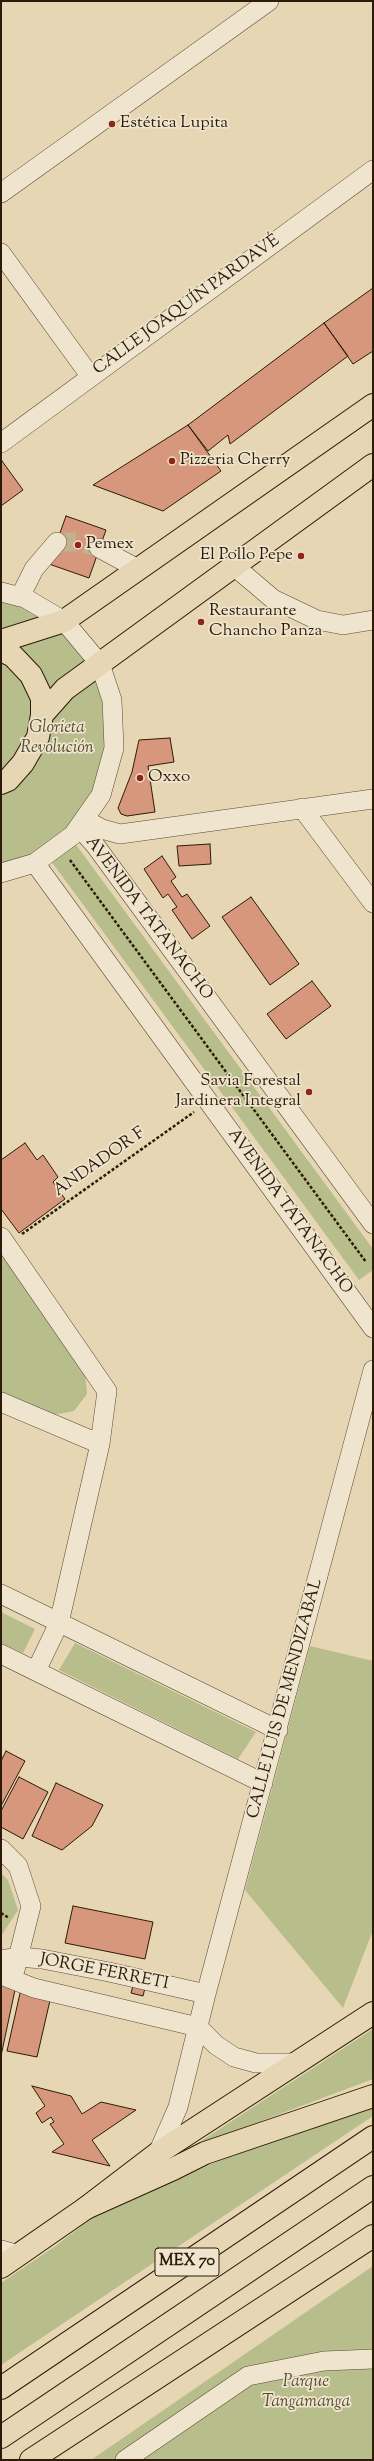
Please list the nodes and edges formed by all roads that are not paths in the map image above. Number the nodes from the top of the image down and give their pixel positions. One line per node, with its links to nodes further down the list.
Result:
1 (269, 1): 3 (street)
2 (373, 170): 5 (street, CALLE JOAQUÍN PARDAVÉ)
3 (1, 193)
4 (1, 253): 5 (street)
5 (91, 377): 7 (street, CALLE JOAQUÍN PARDAVÉ)
6 (373, 405): 12 (main road)
7 (1, 443)
8 (373, 465): 11 (main road)
9 (57, 542): 14 (street)
10 (100, 548): 12 (street)
11 (234, 566): 15 (street); 19 (main road)
12 (138, 569): 16 (main road)
13 (1, 592): 14 (street)
14 (20, 597): 16 (street)
15 (373, 620)
16 (64, 621): 17 (main road); 19 (street)
17 (1, 641)
18 (1, 650): 20 (main road)
19 (100, 664): 20 (main road); 24 (street)
20 (42, 715): 21 (main road)
21 (1, 783)
22 (373, 799): 23 (street)
23 (302, 808): 24 (street); 27 (street)
24 (82, 823): 25 (street); 28 (street, AVENIDA TATANACHO)
25 (34, 863): 26 (street); 30 (street, AVENIDA TATANACHO)
26 (1, 873)
27 (373, 903)
28 (373, 1224)
29 (4, 1241): 33 (street)
30 (373, 1328)
31 (373, 1370): 38 (street, CALLE LUIS DE MENDIZABAL)
32 (1, 1402): 33 (street)
33 (100, 1444): 35 (street)
34 (1, 1594): 35 (street)
35 (59, 1622): 37 (street); 38 (street)
36 (1, 1654): 37 (street)
37 (36, 1671): 39 (street)
38 (278, 1730): 39 (street, CALLE LUIS DE MENDIZABAL)
39 (263, 1783): 43 (street, CALLE LUIS DE MENDIZABAL)
40 (1, 1849): 41 (street)
41 (9, 1958): 42 (street); 43 (street, JORGE FERRETI)
42 (7, 1978): 45 (street, JORGE FERRETI)
43 (206, 1994): 45 (street, CALLE LUIS DE MENDIZABAL)
44 (373, 2013): 46 (main road)
45 (198, 2027): 46 (street); 49 (street, CALLE LUIS DE MENDIZABAL)
46 (297, 2063): 49 (main road)
47 (373, 2096): 51 (main road)
48 (373, 2137): 55 (main road, MEX 70)
49 (158, 2153): 51 (main road)
50 (373, 2187): 56 (main road, MEX 70)
51 (86, 2208): 53 (main road)
52 (373, 2236): 57 (main road)
53 (7, 2258)
54 (373, 2359): 58 (street)
55 (1, 2388)
56 (1, 2437)
57 (31, 2460)
58 (125, 2460)

